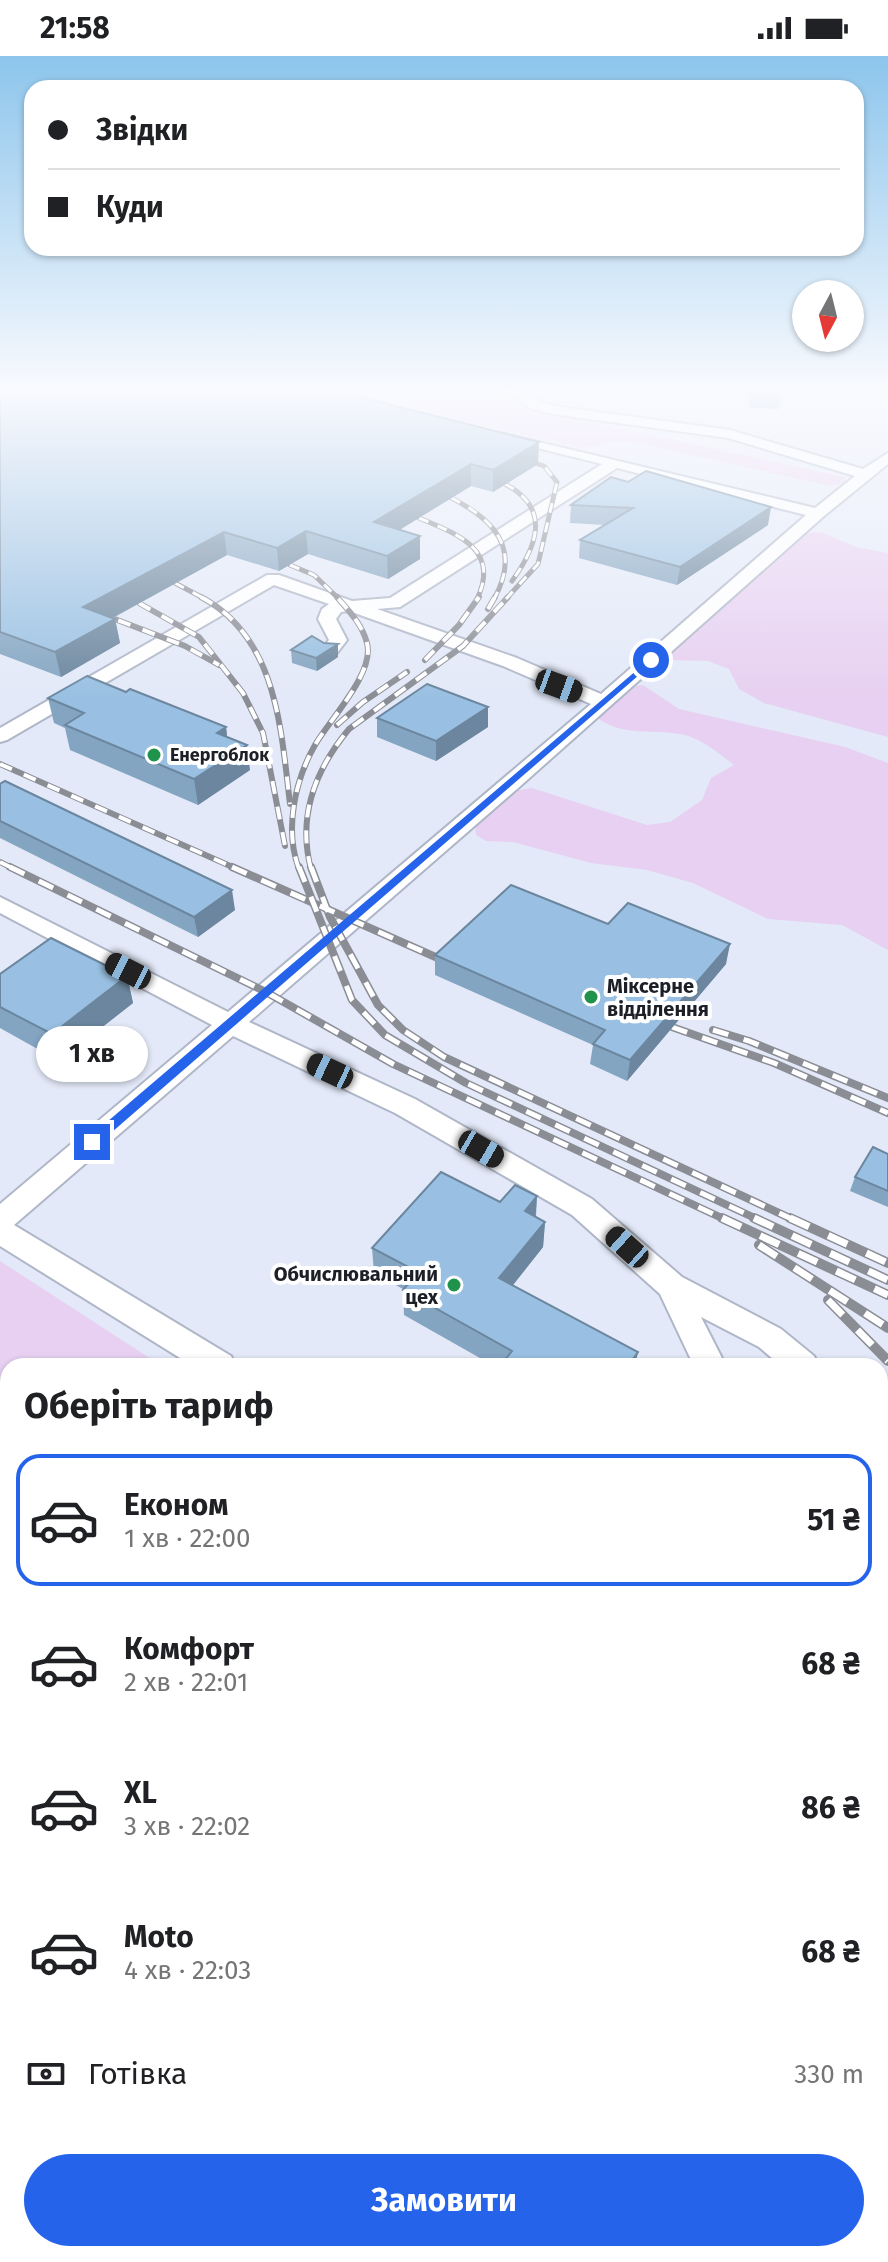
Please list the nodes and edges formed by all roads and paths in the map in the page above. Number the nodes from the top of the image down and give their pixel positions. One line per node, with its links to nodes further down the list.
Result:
1 (569, 492): 5 (street)
2 (732, 492): 4 (street)
3 (845, 492): 4 (street)
4 (818, 513): 7 (street)
5 (352, 606): 6 (street); 7 (street); 8 (street)
6 (331, 649)
7 (603, 702): 10 (street)
8 (0, 736)
9 (0, 904): 10 (street)
10 (230, 1024): 11 (street); 13 (street)
11 (0, 1221)
12 (0, 1231): 14 (street)
13 (671, 1286): 15 (street); 16 (street)
14 (207, 1358)
15 (706, 1358)
16 (794, 1358)

